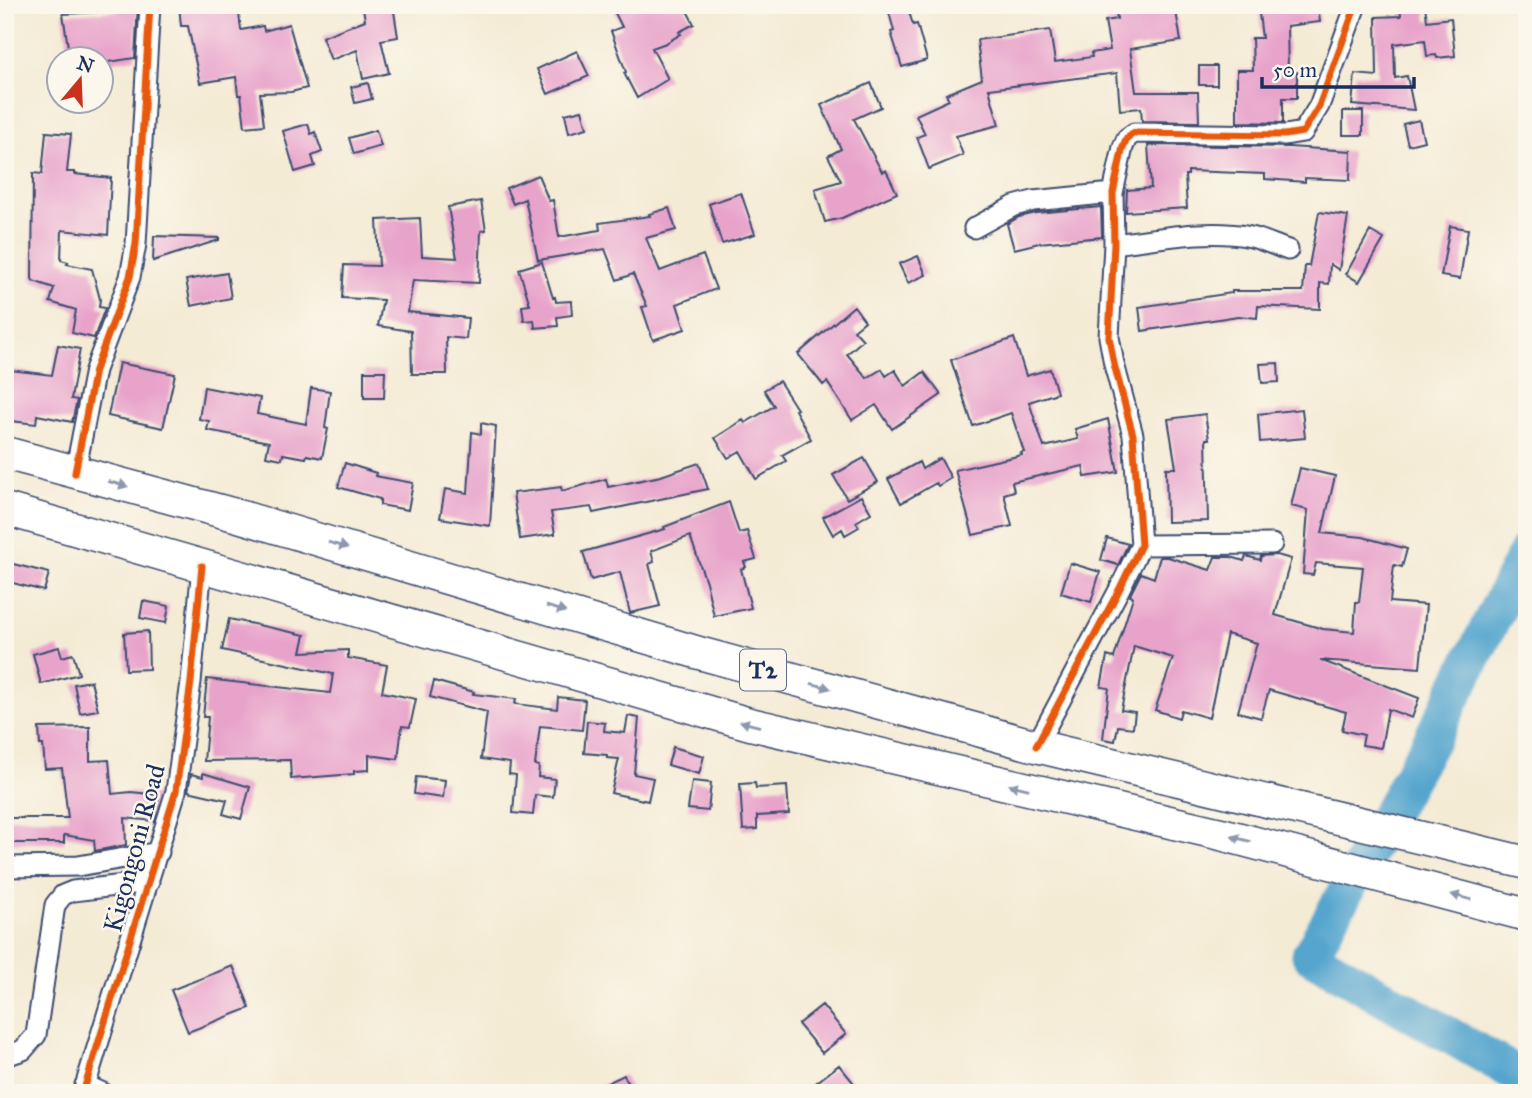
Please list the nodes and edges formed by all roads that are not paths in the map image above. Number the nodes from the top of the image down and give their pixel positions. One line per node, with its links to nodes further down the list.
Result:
1 (150, 5): 8 (street)
2 (1356, 5): 3 (street)
3 (1112, 193): 4 (street); 5 (street)
4 (974, 228)
5 (1114, 244): 6 (street); 11 (street)
6 (1288, 250)
7 (5, 453): 8 (highway, T2)
8 (75, 473): 13 (highway, T2, one-way to 13)
9 (5, 509): 12 (highway, T2)
10 (1272, 544): 11 (street)
11 (1141, 545): 13 (street)
12 (202, 566): 14 (street, Kigongoni Road); 18 (highway, T2, one-way to 12)
13 (1036, 746): 15 (highway, T2)
14 (159, 852): 16 (street); 17 (street, Kigongoni Road)
15 (1527, 863)
16 (5, 867)
17 (149, 882): 19 (street); 20 (street, Kigongoni Road)
18 (1527, 915)
19 (5, 1056)
20 (90, 1090)

